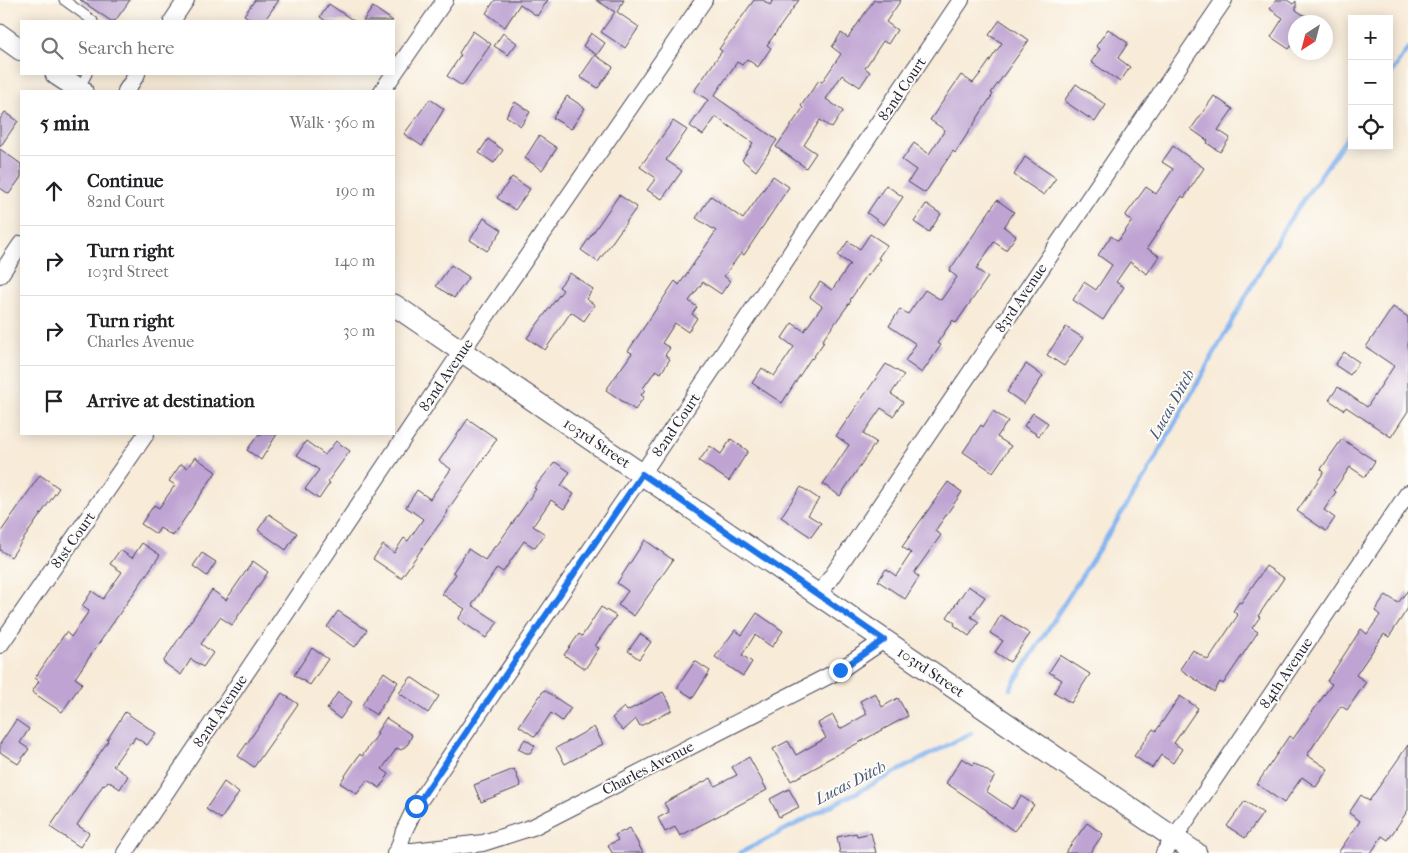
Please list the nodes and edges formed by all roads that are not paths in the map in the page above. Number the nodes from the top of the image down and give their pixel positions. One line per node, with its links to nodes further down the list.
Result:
1 (64, 0): 7 (lane)
2 (186, 0): 8 (street)
3 (445, 0): 11 (street)
4 (704, 0): 21 (street, 82nd Avenue)
5 (961, 0): 23 (street, 82nd Court)
6 (1224, 0): 25 (street, 83rd Avenue)
7 (92, 20)
8 (173, 20)
9 (0, 35): 10 (street)
10 (20, 49)
11 (395, 72)
12 (58, 75): 15 (street)
13 (136, 75): 16 (street)
14 (393, 75): 17 (street)
15 (83, 85)
16 (127, 90)
17 (383, 90)
18 (20, 245): 19 (street)
19 (0, 275)
20 (395, 306): 21 (street, 103rd Street)
21 (462, 351): 23 (street, 103rd Street); 29 (street, 82nd Avenue)
22 (145, 435): 27 (street, 81st Court)
23 (642, 474): 25 (street, 103rd Street); 30 (street, 82nd Court)
24 (1408, 493): 28 (street, 84th Avenue)
25 (819, 595): 26 (street, 103rd Street)
26 (884, 640): 28 (street, 103rd Street); 30 (street, Charles Avenue)
27 (0, 645)
28 (1169, 845): 31 (street, 103rd Street)
29 (125, 853)
30 (396, 853)
31 (1196, 853)

